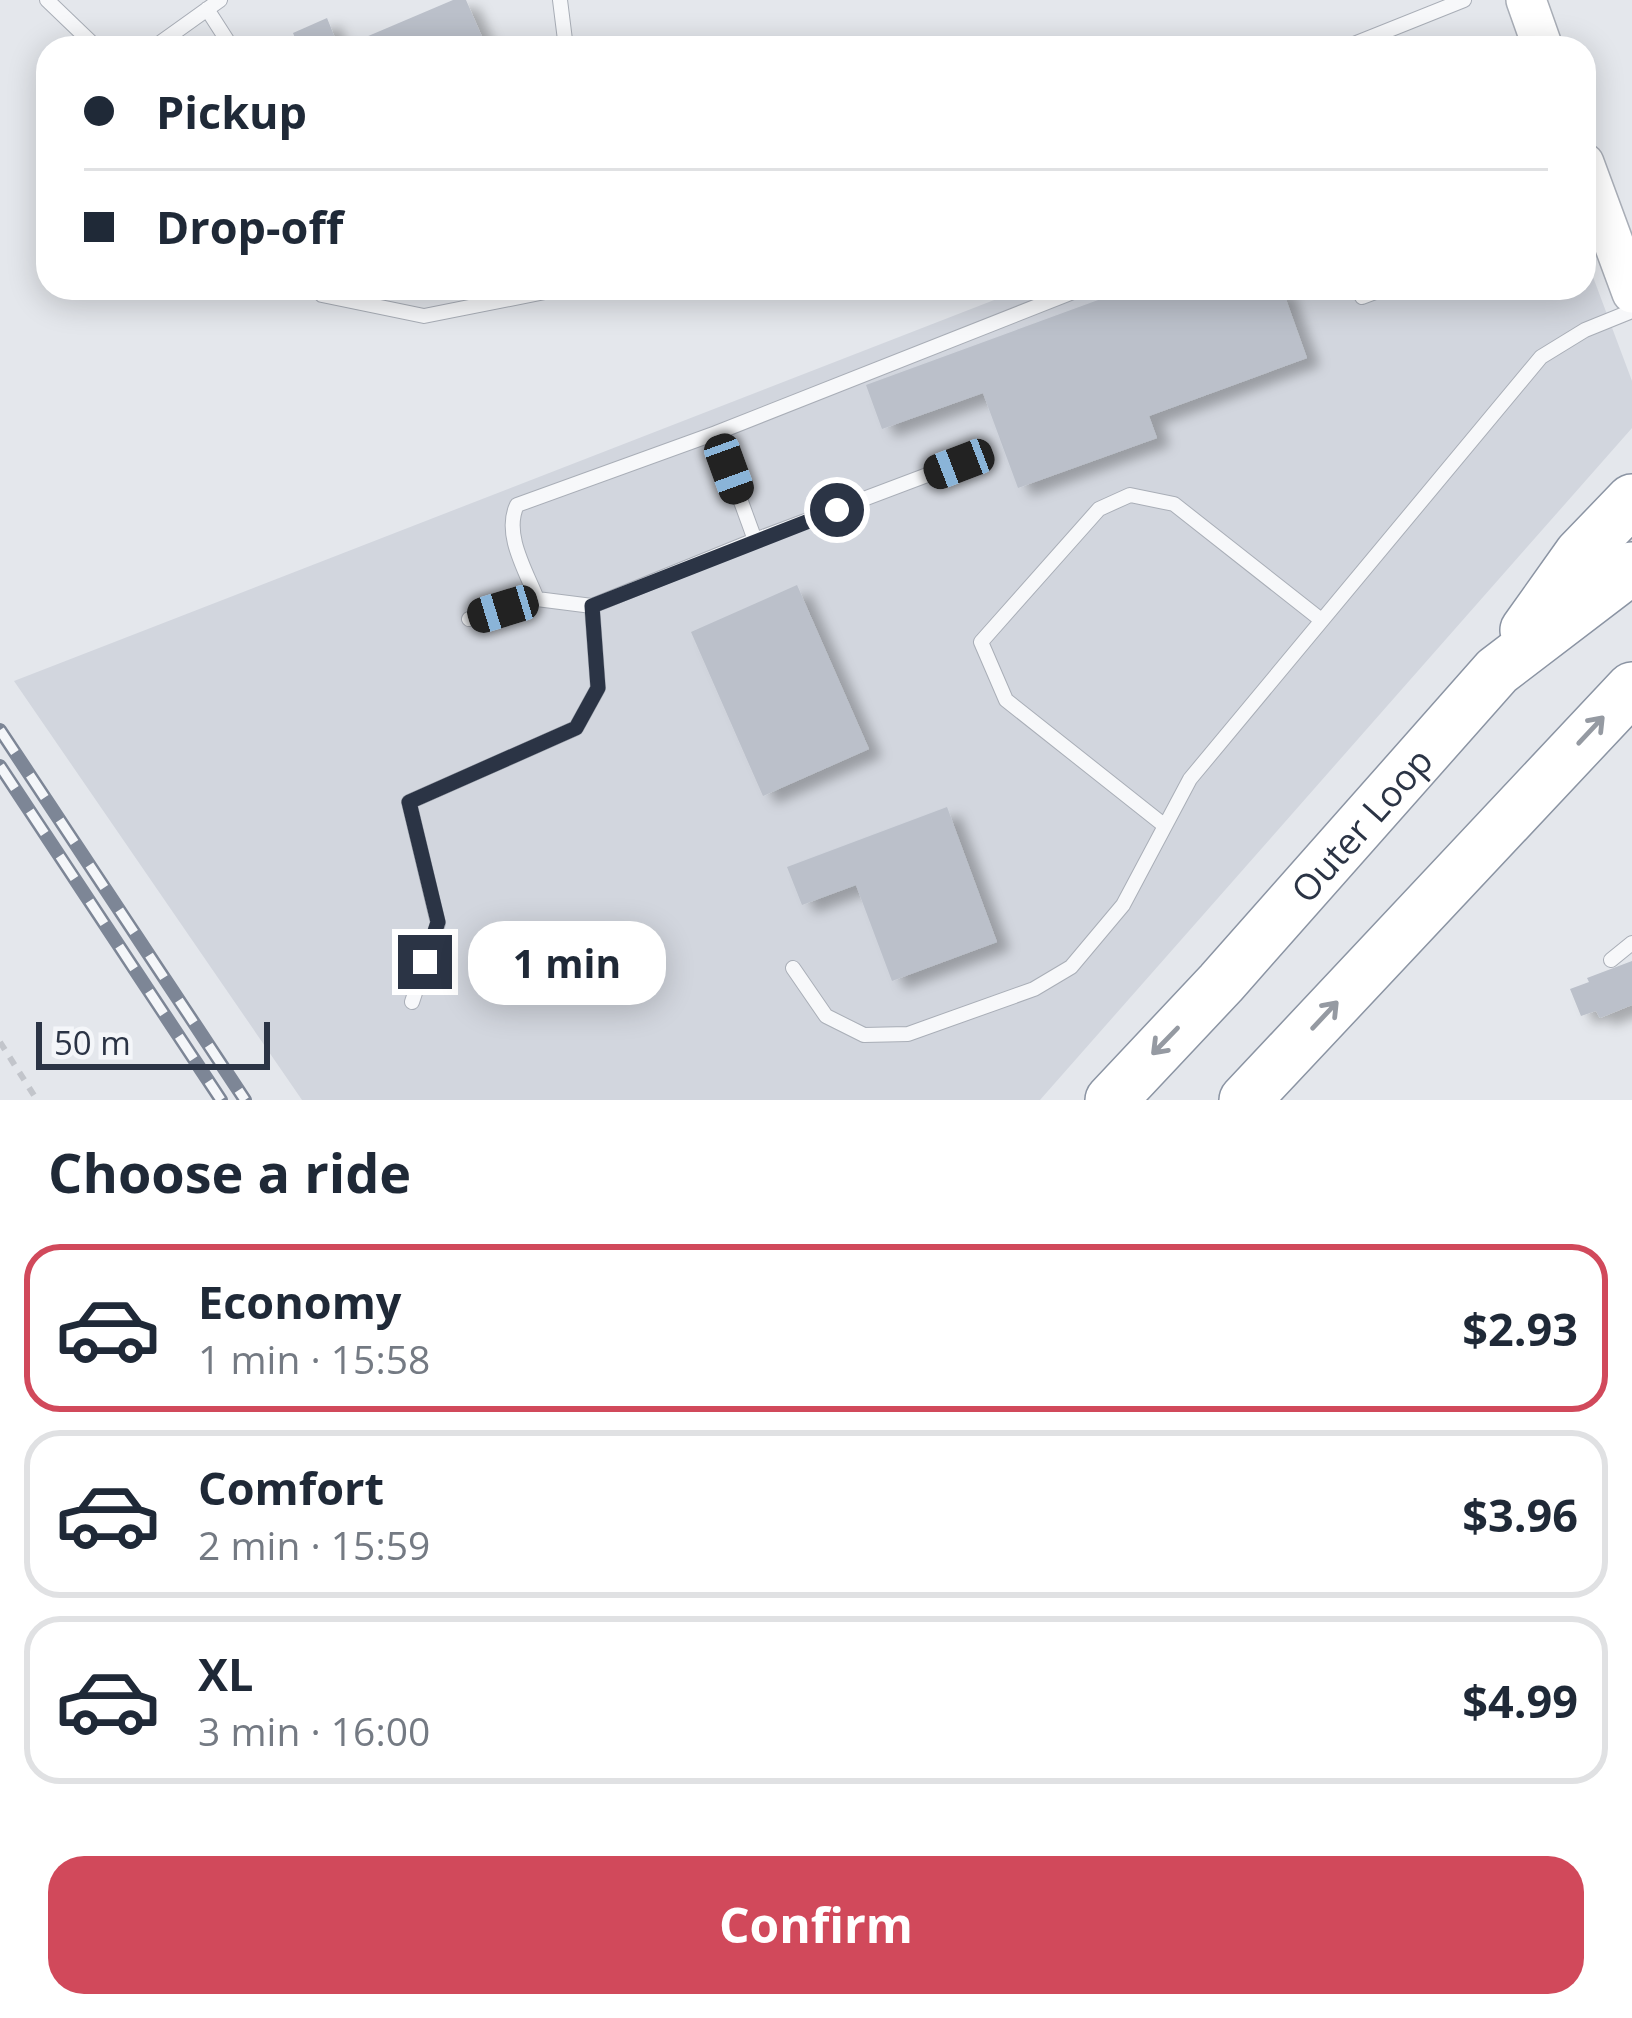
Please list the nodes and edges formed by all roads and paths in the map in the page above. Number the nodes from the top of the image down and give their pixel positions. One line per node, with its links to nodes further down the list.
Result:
1 (47, 0): 6 (lane)
2 (560, 0): 9 (lane)
3 (1464, 0): 10 (lane)
4 (1526, 0): 11 (main road)
5 (214, 5): 7 (lane); 8 (lane)
6 (85, 36)
7 (170, 36)
8 (227, 36)
9 (564, 36)
10 (1374, 36)
11 (1540, 36)
12 (1596, 197): 13 (main road)
13 (1632, 292)
14 (346, 300): 15 (lane)
15 (505, 300)
16 (1053, 300): 18 (lane)
17 (1632, 311): 25 (lane)
18 (716, 433): 21 (lane); 23 (lane)
19 (959, 464): 21 (lane)
20 (1632, 500): 27 (highway)
21 (755, 541): 24 (lane)
22 (1632, 568): 27 (highway, Outer Loop)
23 (537, 599): 24 (lane); 26 (lane)
24 (592, 606): 33 (lane)
25 (1319, 619): 29 (lane); 29 (lane)
26 (469, 620)
27 (1497, 671): 36 (highway, Outer Loop, one-way to 36)
28 (1632, 688): 37 (highway, one-way to 28)
29 (1165, 826): 32 (lane)
30 (1632, 943): 31 (lane)
31 (1611, 959)
32 (793, 968)
33 (412, 1002)
34 (0, 1042): 35 (path)
35 (37, 1100)
36 (1111, 1100)
37 (1245, 1100)

